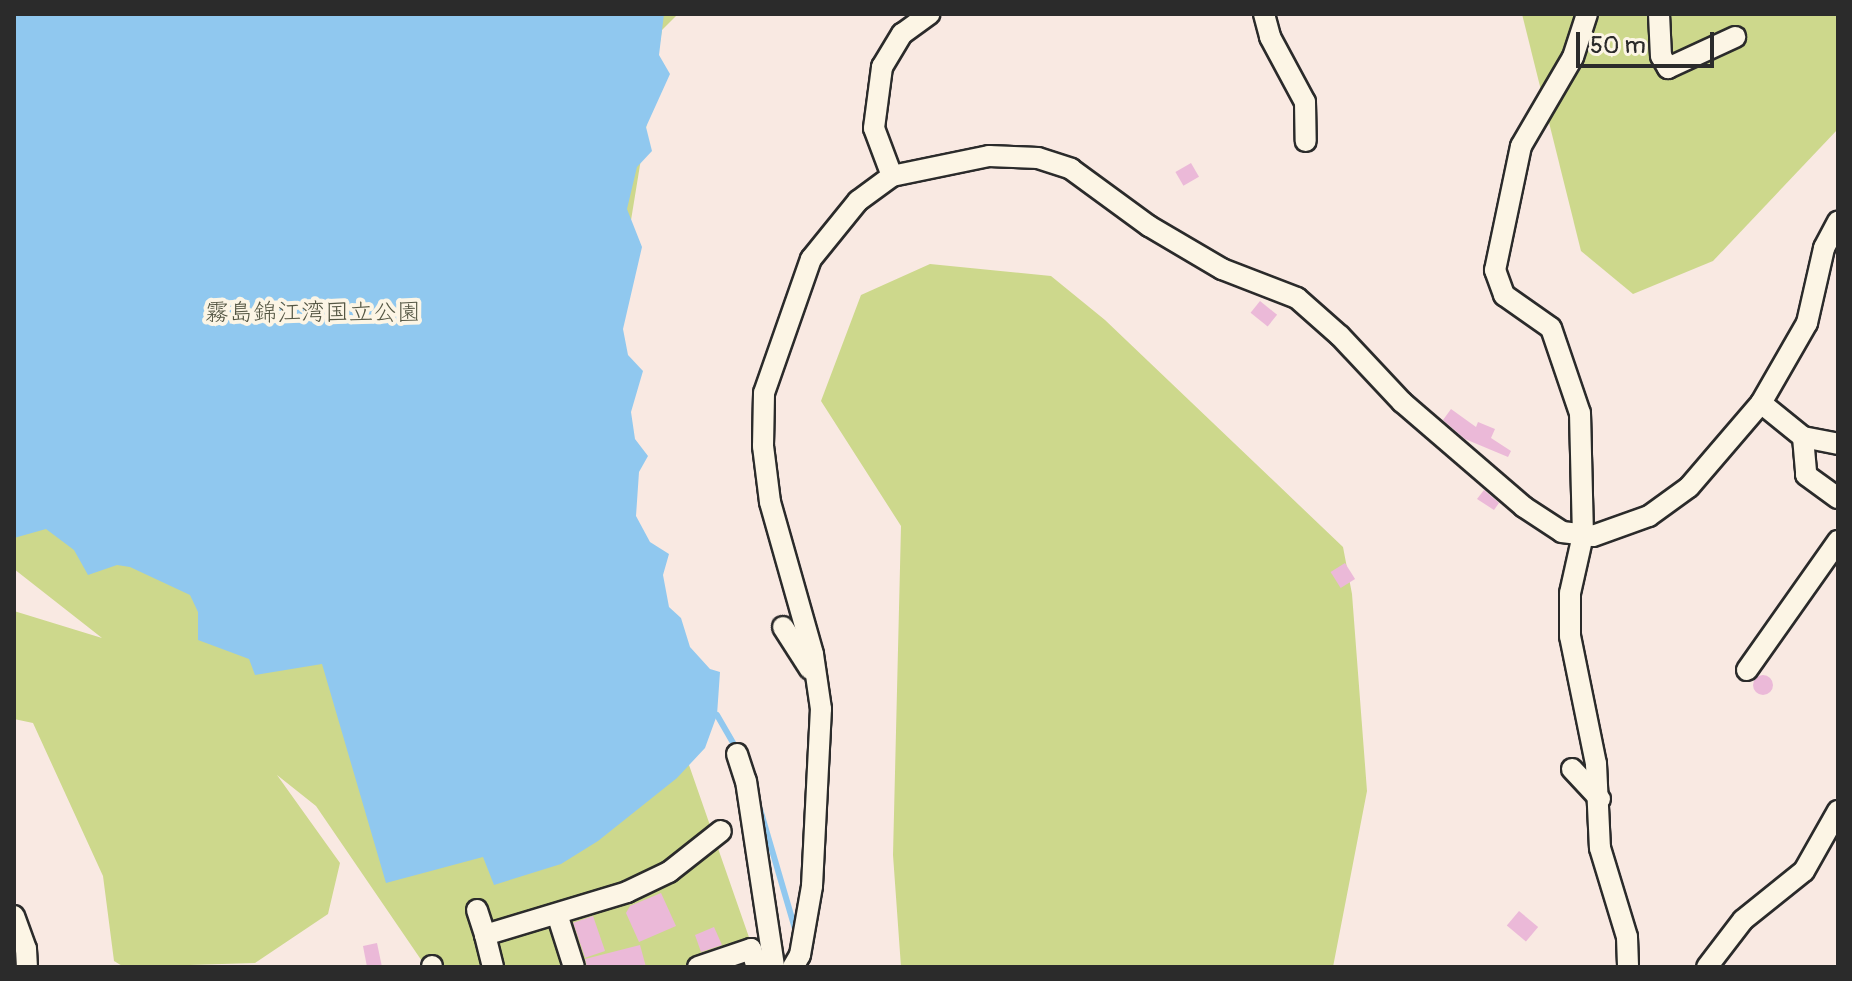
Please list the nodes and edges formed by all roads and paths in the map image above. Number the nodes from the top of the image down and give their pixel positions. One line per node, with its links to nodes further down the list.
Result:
1 (930, 14): 7 (street)
2 (1264, 14): 6 (street)
3 (1587, 14): 13 (street)
4 (1659, 14): 5 (street)
5 (1735, 37)
6 (1306, 141)
7 (892, 176): 13 (street); 17 (street)
8 (1838, 222): 9 (street)
9 (1761, 403): 10 (street); 13 (street)
10 (1803, 437): 11 (street); 12 (street)
11 (1838, 444)
12 (1838, 498)
13 (1583, 535): 20 (street)
14 (1838, 541): 16 (street)
15 (783, 627): 17 (street)
16 (1747, 670)
17 (818, 683): 34 (street)
18 (737, 754): 33 (street)
19 (1572, 769): 20 (street)
20 (1600, 799): 35 (street)
21 (1838, 811): 36 (street)
22 (721, 831): 25 (street)
23 (477, 910): 26 (street)
24 (14, 916): 28 (street)
25 (558, 917): 26 (street); 30 (street)
26 (485, 935): 29 (street)
27 (735, 960): 31 (street); 32 (street)
28 (27, 967)
29 (493, 967)
30 (574, 967)
31 (698, 967)
32 (757, 967)
33 (774, 967)
34 (793, 967)
35 (1628, 967)
36 (1707, 967)

